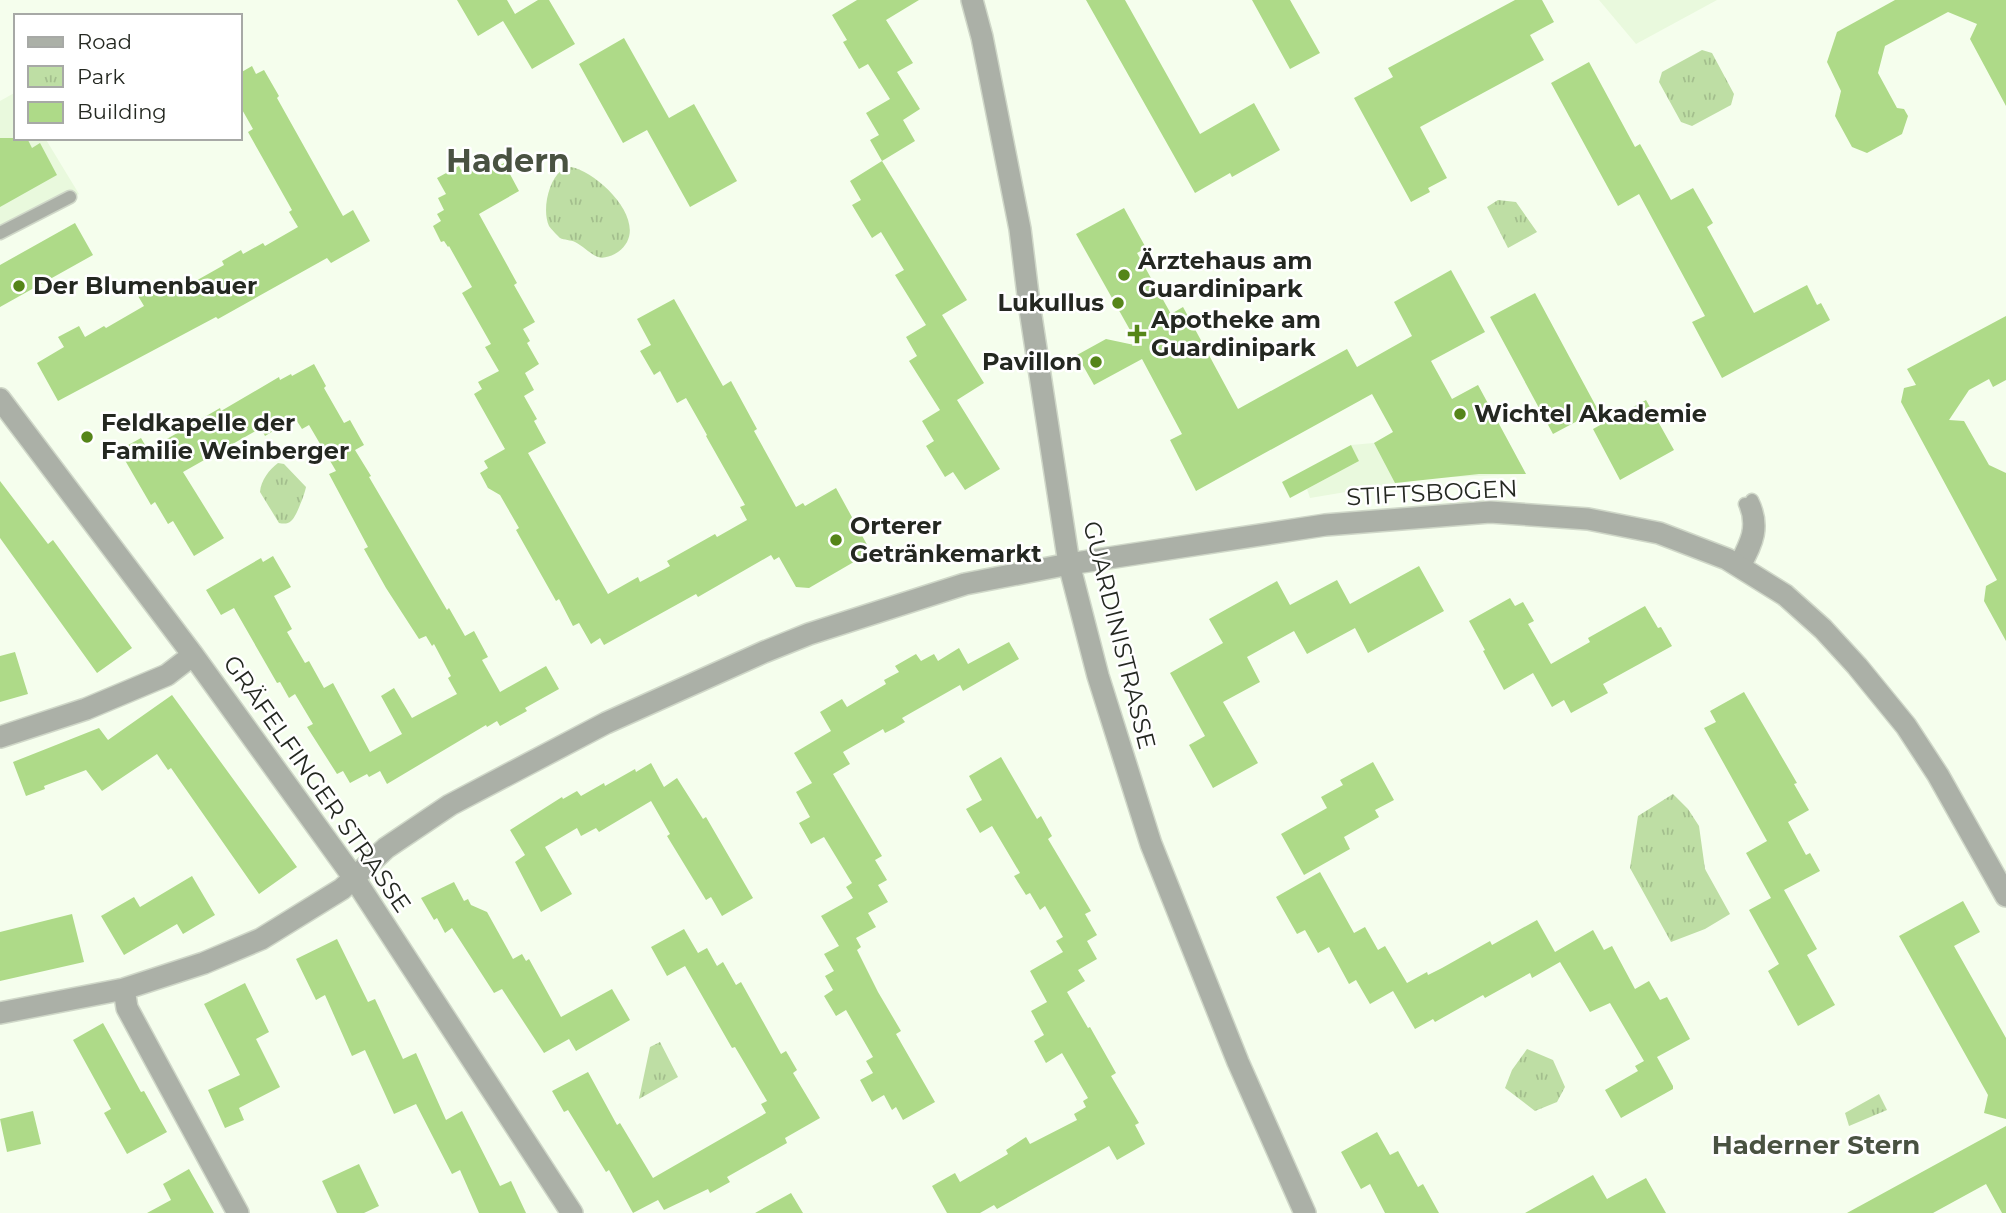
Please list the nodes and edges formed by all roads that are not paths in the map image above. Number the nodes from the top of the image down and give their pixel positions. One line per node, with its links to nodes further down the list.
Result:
1 (972, 0): 6 (street, GUARDINISTRASSE)
2 (70, 197): 3 (lane)
3 (0, 233)
4 (0, 399): 8 (street, GRÄFELFINGER STRASSE)
5 (1749, 502): 7 (lane)
6 (1069, 564): 7 (street, STIFTSBOGEN); 10 (street, STIFTSBOGEN); 16 (street, GUARDINISTRASSE)
7 (1739, 567): 11 (street, STIFTSBOGEN)
8 (193, 655): 9 (street); 10 (street, GRÄFELFINGER STRASSE)
9 (0, 737)
10 (355, 878): 12 (street, STIFTSBOGEN); 15 (street, GRÄFELFINGER STRASSE)
11 (2006, 896)
12 (124, 989): 13 (street, STIFTSBOGEN); 14 (street)
13 (0, 1013)
14 (238, 1213)
15 (572, 1213)
16 (1305, 1213)

